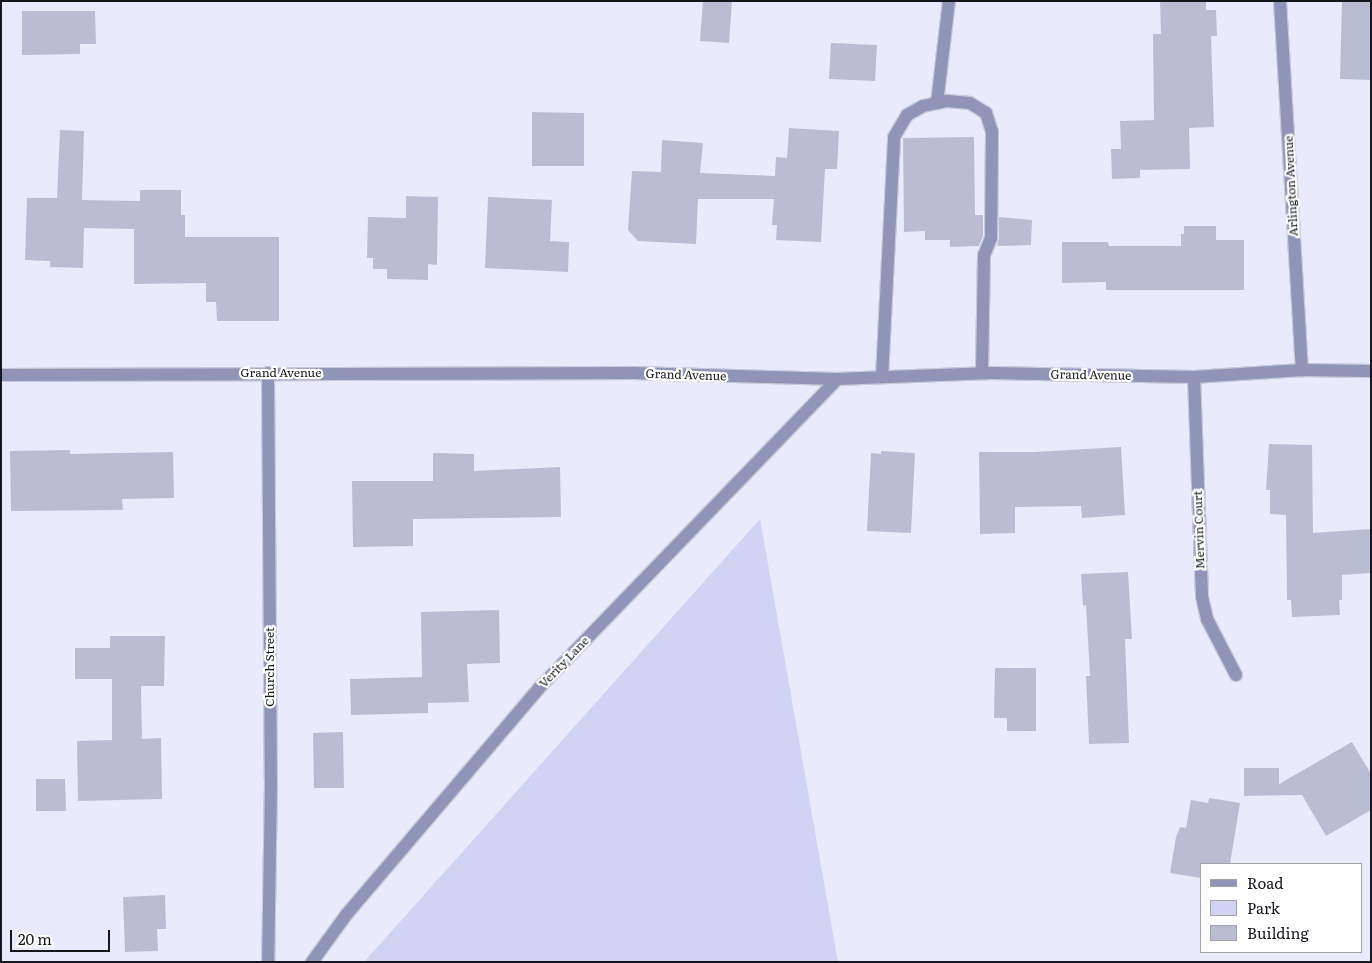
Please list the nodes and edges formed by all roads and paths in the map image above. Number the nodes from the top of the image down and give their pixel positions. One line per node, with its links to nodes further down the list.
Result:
1 (949, 1): 3 (street)
2 (1280, 1): 4 (street, Arlington Avenue)
3 (937, 103): 7 (street); 9 (street)
4 (1302, 370): 5 (street, Grand Avenue); 10 (street, Grand Avenue)
5 (1371, 371)
6 (268, 373): 8 (street, Grand Avenue); 11 (street, Grand Avenue); 13 (street, Church Street)
7 (982, 373): 9 (street, Grand Avenue); 10 (street, Grand Avenue)
8 (1, 375)
9 (882, 377): 11 (street, Grand Avenue)
10 (1194, 377): 12 (street, Mervin Court)
11 (837, 379): 14 (street, Verity Lane)
12 (1236, 675)
13 (268, 962)
14 (312, 962)

